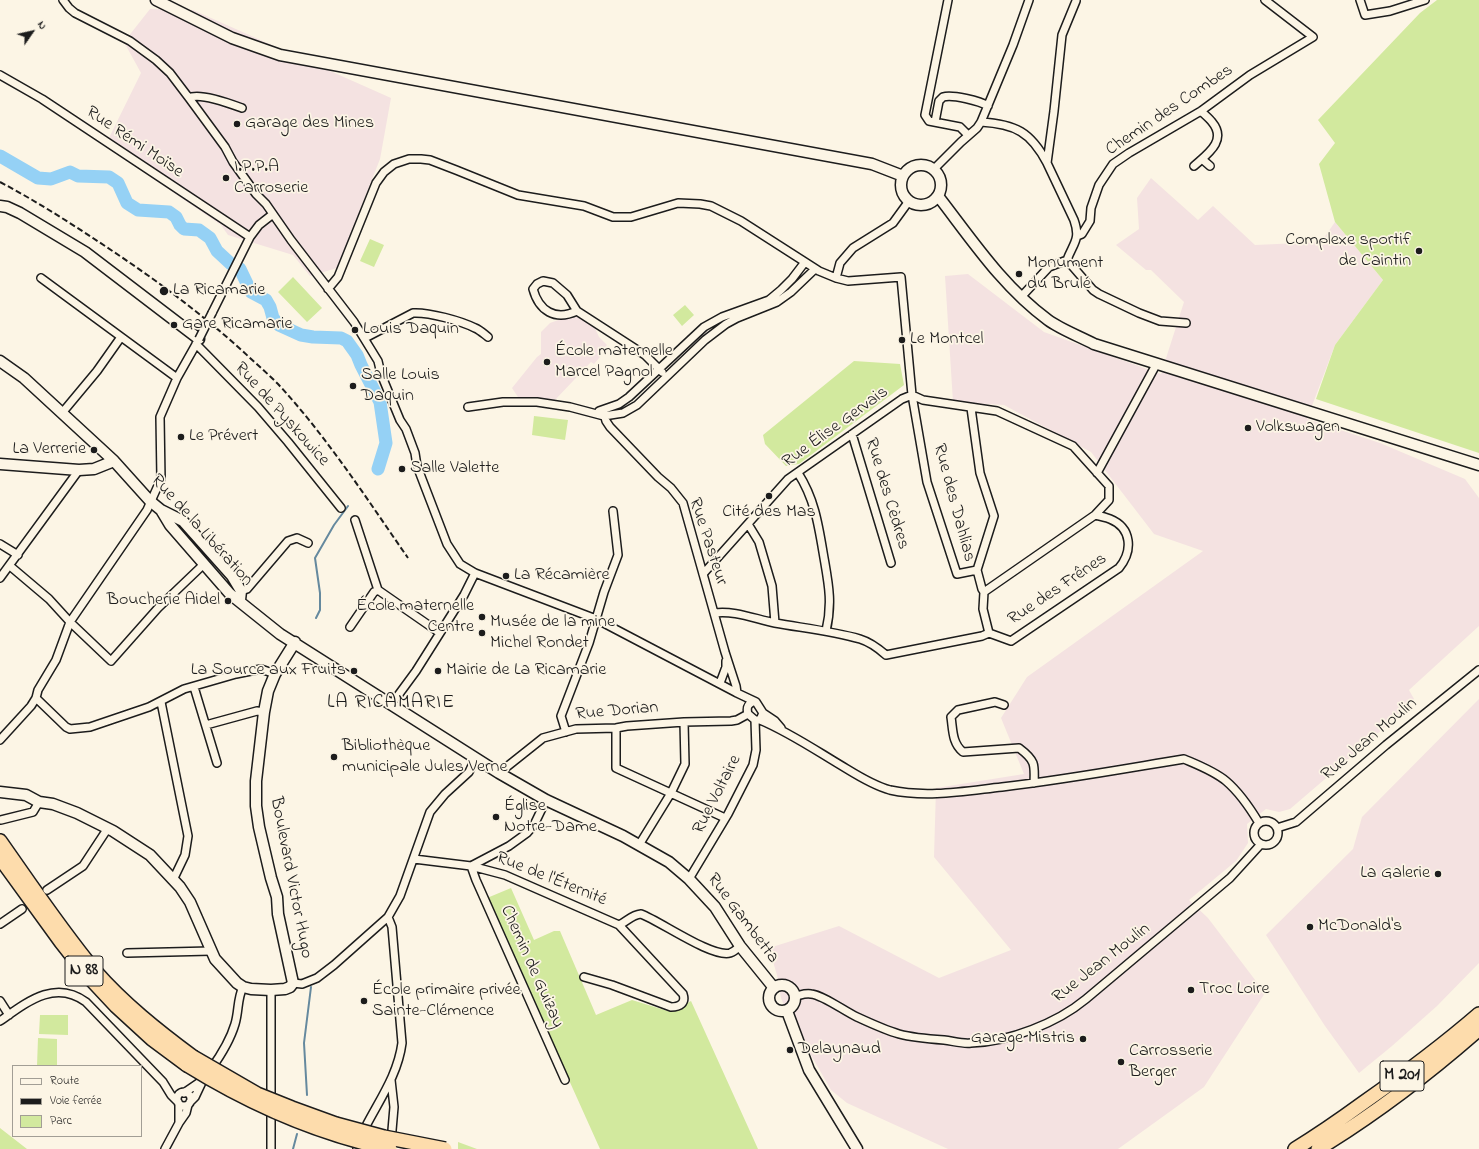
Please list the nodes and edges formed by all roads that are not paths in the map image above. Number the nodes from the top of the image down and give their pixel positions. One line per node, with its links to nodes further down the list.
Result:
1 (63, 0): 10 (street)
2 (156, 0): 22 (main road)
3 (948, 0): 14 (street)
4 (1029, 0): 11 (street)
5 (1265, 0): 13 (street, Chemin des Combes)
6 (1360, 0): 7 (street)
7 (1424, 0)
8 (1076, 1): 18 (street)
9 (0, 75): 28 (street, Rue Rémi Moïse)
10 (189, 98): 12 (street); 26 (street)
11 (988, 106): 14 (street); 15 (street)
12 (242, 108)
13 (1201, 111): 17 (street); 27 (street, Chemin des Combes)
14 (935, 122): 16 (street)
15 (981, 122): 16 (street); 18 (street)
16 (968, 135): 21 (street)
17 (1202, 159): 19 (street); 20 (street)
18 (1047, 162): 27 (street)
19 (1194, 166)
20 (1210, 166)
21 (934, 169): 22 (main road); 23 (main road)
22 (903, 176): 24 (main road)
23 (938, 196): 24 (main road); 35 (main road)
24 (909, 201): 33 (street)
25 (0, 206): 41 (main road)
26 (273, 214): 28 (street); 34 (street)
27 (1077, 236): 29 (street, Chemin des Combes)
28 (250, 237): 41 (street, bridge)
29 (1067, 260): 35 (street); 37 (street)
30 (805, 262): 31 (street); 34 (street); 44 (street)
31 (815, 269): 33 (street); 45 (street)
32 (41, 278): 39 (street)
33 (836, 278): 47 (street)
34 (328, 289): 40 (street)
35 (1021, 297): 43 (main road)
36 (577, 311): 36 (street); 44 (street)
37 (1186, 323)
38 (488, 337): 40 (street)
39 (121, 338): 46 (street); 50 (street)
40 (365, 338): 73 (street)
41 (197, 342): 46 (street); 60 (street, Rue de Pyskowice)
42 (0, 361): 50 (main road, Rue de la Libération)
43 (1157, 363): 55 (main road); 57 (street)
44 (659, 369): 45 (street); 51 (street)
45 (666, 377): 51 (street)
46 (177, 378): 59 (street)
47 (912, 395): 49 (street, Rue Élise Gervais); 52 (street, Rue Élise Gervais); 72 (street, Rue des Dahlias)
48 (468, 407): 51 (street)
49 (971, 408): 57 (street, Rue Élise Gervais); 72 (street)
50 (62, 413): 53 (main road, Rue de la Libération)
51 (603, 413): 74 (street, Rue Pasteur)
52 (852, 434): 58 (street, Rue Élise Gervais); 69 (street, Rue des Cèdres)
53 (114, 461): 56 (main road); 59 (main road, Rue de la Libération)
54 (0, 464): 56 (main road)
55 (1479, 465)
56 (79, 470): 68 (street)
57 (1097, 472): 63 (street, Rue Élise Gervais)
58 (798, 473): 65 (street, Rue Élise Gervais); 84 (street)
59 (150, 501): 61 (main road, Rue de la Libération); 81 (street)
60 (341, 508)
61 (161, 510): 70 (main road, Rue de la Libération); 78 (main road)
62 (613, 511): 80 (street)
63 (1095, 515): 77 (street, Rue Élise Gervais); 86 (street, Rue des Frênes)
64 (355, 520): 76 (street)
65 (748, 524): 74 (street, Rue Élise Gervais); 82 (street)
66 (308, 543): 78 (street)
67 (0, 544): 68 (street)
68 (18, 555): 71 (street)
69 (891, 562)
70 (204, 564): 78 (main road, Rue de la Libération); 81 (street)
71 (10, 566): 75 (street); 81 (street)
72 (977, 570): 77 (street)
73 (475, 573): 80 (street); 85 (street)
74 (703, 574): 79 (street, Rue Pasteur)
75 (0, 578)
76 (378, 590): 83 (street); 85 (street)
77 (984, 592): 86 (street)
78 (240, 595): 87 (main road, Rue de la Libération)
79 (714, 613): 82 (street); 88 (street, Rue Pasteur)
80 (596, 619): 91 (street); 105 (street)
81 (70, 622): 94 (street)
82 (775, 622): 84 (street)
83 (350, 628)
84 (826, 631): 86 (street)
85 (440, 632): 98 (street)
86 (989, 632)
87 (295, 642): 90 (main road, Boulevard Victor Hugo); 98 (main road, Rue de la Libération)
88 (725, 652): 91 (street, Rue Pasteur); 93 (street, Rue Pasteur)
89 (1479, 670): 119 (street, Rue Jean Moulin)
90 (275, 674): 92 (street); 100 (main road, Boulevard Victor Hugo)
91 (720, 683): 93 (street)
92 (194, 687): 96 (street); 103 (street)
93 (737, 693): 95 (street); 99 (street)
94 (36, 698): 96 (street); 106 (street)
95 (754, 701): 99 (street); 101 (street)
96 (161, 702): 127 (street)
97 (1004, 704): 110 (street)
98 (391, 705): 107 (main road, Rue Gambetta)
99 (748, 710): 101 (street); 102 (street, Rue Dorian)
100 (264, 712): 103 (street); 137 (main road, Boulevard Victor Hugo)
101 (759, 718): 110 (street); 115 (street, Rue Voltaire)
102 (684, 722): 104 (street, Rue Dorian); 112 (street)
103 (206, 725): 108 (street)
104 (616, 728): 105 (street, Rue Dorian); 112 (street)
105 (566, 732): 109 (street, Rue Dorian)
106 (0, 740)
107 (475, 759): 109 (main road, Rue Gambetta); 124 (street)
108 (217, 763)
109 (498, 773): 113 (main road, Rue Gambetta)
110 (1034, 783): 117 (street)
111 (0, 792): 114 (main road)
112 (671, 793): 115 (street); 121 (street)
113 (546, 800): 121 (main road, Rue Gambetta); 125 (street)
114 (40, 802): 116 (street); 118 (main road)
115 (724, 818): 126 (street, Rue Voltaire)
116 (1, 820)
117 (1259, 822): 119 (street); 122 (street)
118 (108, 828): 127 (main road); 128 (street)
119 (1278, 828): 122 (street)
120 (0, 842): 148 (highway, N 88)
121 (639, 844): 126 (main road, Rue Gambetta)
122 (1262, 844): 141 (street, Rue Jean Moulin)
123 (0, 858): 148 (highway, N 88)
124 (414, 859): 125 (street, Rue de l'Éternité); 130 (street)
125 (471, 866): 132 (street, Rue de l'Éternité); 151 (street, Chemin de Guizay)
126 (689, 878): 133 (main road, Rue Gambetta)
127 (173, 880): 134 (main road)
128 (47, 890)
129 (22, 909): 131 (street)
130 (388, 917): 137 (street); 150 (street)
131 (0, 924)
132 (619, 925): 133 (street, Rue de l'Éternité); 136 (street, Rue de l'Éternité)
133 (740, 946): 139 (main road, Rue Gambetta)
134 (211, 951): 135 (street); 138 (main road)
135 (127, 953)
136 (584, 977)
137 (293, 983): 140 (main road)
138 (243, 987): 140 (main road); 149 (street)
139 (774, 988): 141 (main road); 143 (main road)
140 (271, 990): 159 (street)
141 (796, 996): 143 (main road)
142 (0, 1001): 145 (street)
143 (787, 1011): 163 (main road)
144 (1479, 1014): 157 (highway, M 201)
145 (9, 1015): 146 (street); 152 (street)
146 (0, 1021)
147 (1479, 1029): 157 (highway, M 201)
148 (190, 1061): 161 (highway, N 88, bridge); 162 (highway, N 88, bridge)
149 (203, 1080): 153 (street); 155 (street)
150 (391, 1080): 160 (street); 161 (street)
151 (565, 1080)
152 (163, 1082): 153 (street); 154 (street)
153 (183, 1093): 154 (street); 155 (street)
154 (178, 1103): 155 (street); 156 (street)
155 (189, 1103): 156 (street)
156 (179, 1124): 158 (street)
157 (1319, 1141): 164 (highway, M 201)
158 (165, 1149)
159 (271, 1149)
160 (357, 1149)
161 (391, 1149)
162 (445, 1149)
163 (857, 1149)
164 (1295, 1149)

